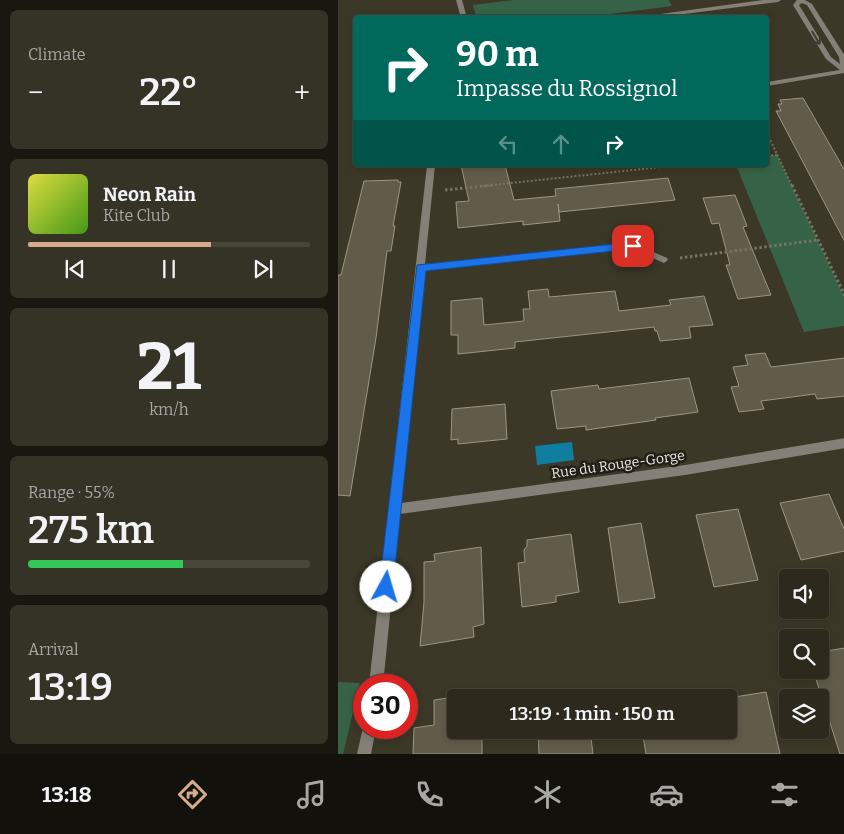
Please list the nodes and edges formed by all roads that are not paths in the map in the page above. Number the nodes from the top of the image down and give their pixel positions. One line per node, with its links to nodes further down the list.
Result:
1 (459, 0): 4 (street)
2 (778, 0): 5 (street)
3 (800, 0): 6 (street); 6 (street, one-way to 6)
4 (463, 15)
5 (658, 15)
6 (844, 72): 7 (street)
7 (769, 84)
8 (431, 167): 10 (street)
9 (664, 260): 10 (street)
10 (421, 268): 12 (street)
11 (844, 443): 12 (street, Rue du Rouge-Gorge)
12 (394, 509): 13 (street)
13 (377, 674)
14 (367, 739): 15 (street)
15 (364, 754)

